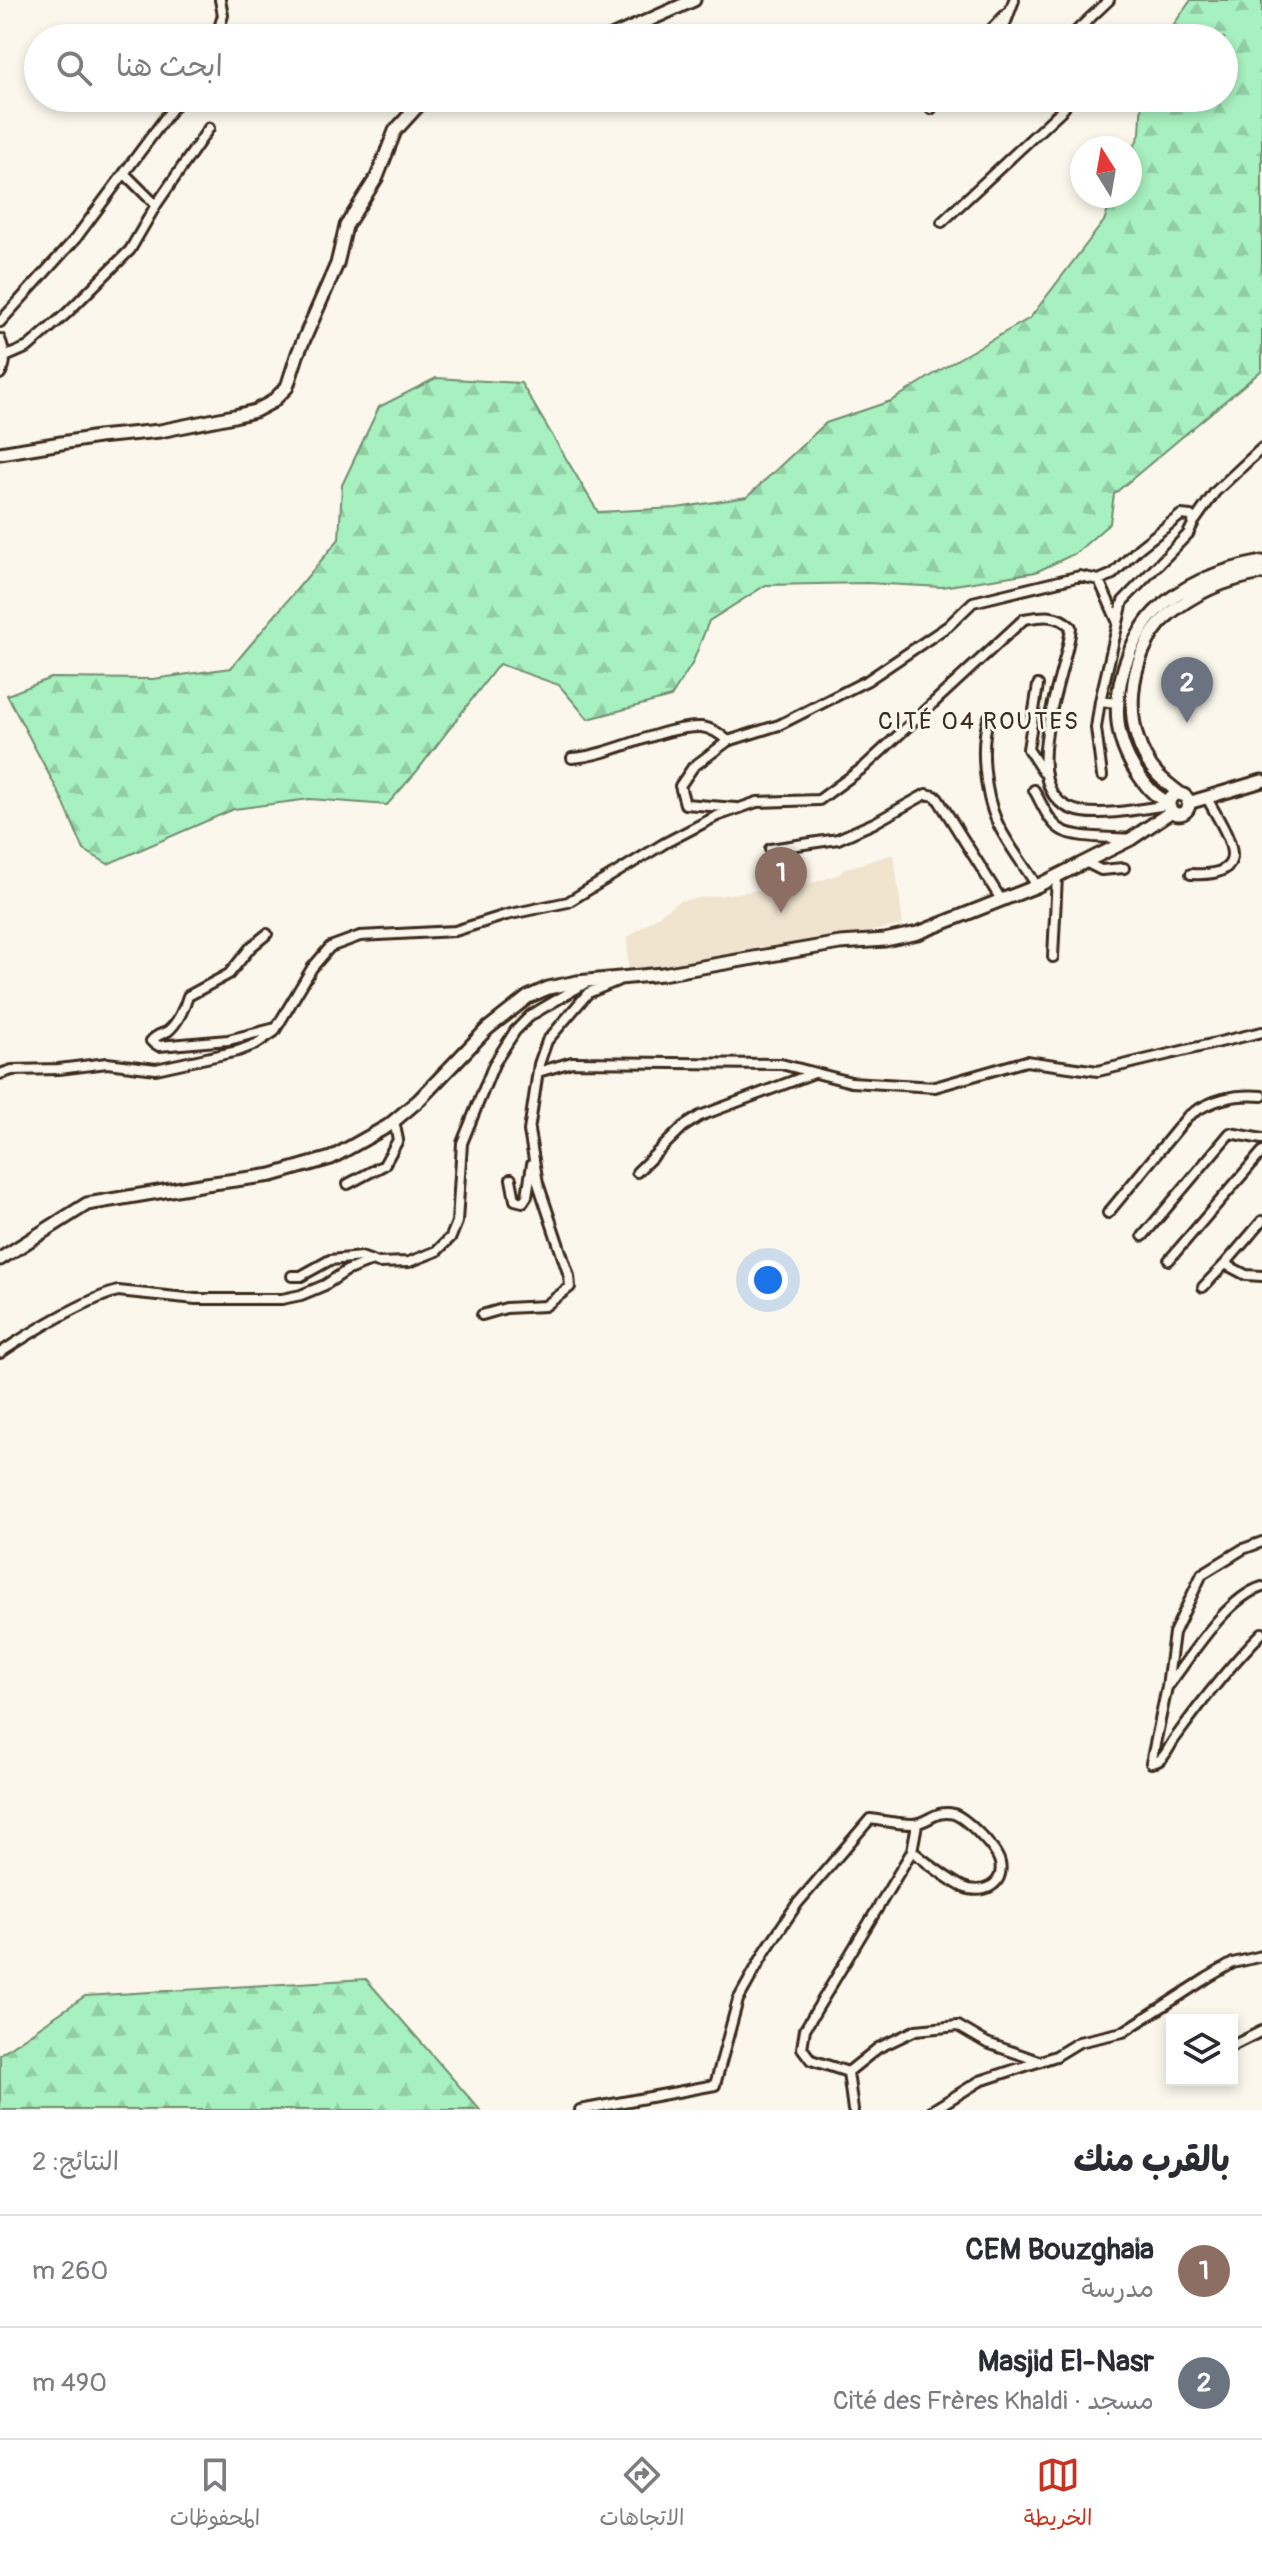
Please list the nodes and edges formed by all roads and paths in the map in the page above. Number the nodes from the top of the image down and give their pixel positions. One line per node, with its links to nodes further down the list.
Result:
1 (220, 0): 6 (street)
2 (694, 0): 7 (main road)
3 (1014, 0): 5 (street)
4 (1109, 0): 10 (street)
5 (1011, 10): 8 (street); 9 (street)
6 (220, 24)
7 (640, 24)
8 (997, 24)
9 (1006, 24)
10 (1085, 24)
11 (170, 112): 15 (street)
12 (412, 112): 23 (main road)
13 (1060, 112): 17 (street)
14 (209, 128): 16 (street)
15 (124, 173): 16 (street); 18 (street)
16 (156, 205): 20 (street)
17 (942, 222)
18 (0, 322)
19 (0, 339): 20 (street)
20 (5, 357): 21 (street)
21 (0, 374)
22 (1262, 448): 24 (street)
23 (0, 453)
24 (1194, 522): 27 (street); 28 (street)
25 (1262, 562): 31 (main road)
26 (1262, 573): 40 (main road)
27 (1099, 580): 28 (street); 33 (street)
28 (1119, 624): 30 (street)
29 (1038, 685): 35 (street)
30 (1100, 701): 31 (street); 36 (street)
31 (1116, 703): 41 (main road)
32 (989, 717): 51 (street)
33 (728, 741): 34 (street); 42 (street)
34 (572, 758)
35 (1044, 772): 41 (street); 42 (street)
36 (1102, 776)
37 (1262, 781): 39 (main road)
38 (1034, 790): 43 (street)
39 (1207, 798): 40 (main road); 49 (street)
40 (1185, 799): 41 (main road); 41 (main road)
41 (1170, 807): 44 (main road)
42 (738, 808): 57 (street)
43 (1094, 836): 44 (street); 46 (street)
44 (1131, 839): 46 (main road)
45 (770, 849): 52 (street)
46 (1103, 853): 47 (main road)
47 (1085, 862): 48 (street); 50 (main road)
48 (1124, 868)
49 (1191, 874)
50 (1057, 876): 51 (main road); 54 (street)
51 (1037, 886): 52 (main road)
52 (1002, 901): 55 (main road)
53 (267, 934): 57 (street)
54 (1053, 957)
55 (626, 978): 56 (main road); 59 (street)
56 (588, 981): 63 (main road); 75 (street)
57 (277, 1028): 61 (street)
58 (1262, 1032): 60 (street)
59 (538, 1072): 60 (street); 66 (street)
60 (815, 1073): 67 (street)
61 (0, 1074)
62 (1262, 1096): 70 (street)
63 (394, 1121): 69 (street); 73 (main road)
64 (1262, 1139): 72 (street)
65 (1262, 1152): 74 (street)
66 (533, 1155): 68 (street); 80 (street)
67 (637, 1172)
68 (511, 1179)
69 (348, 1184)
70 (1108, 1213)
71 (1262, 1221): 76 (street)
72 (1143, 1236)
73 (0, 1259)
74 (1169, 1260)
75 (372, 1261): 77 (street); 81 (street)
76 (1225, 1264): 78 (street); 79 (street)
77 (292, 1276)
78 (1262, 1276)
79 (1203, 1287)
80 (482, 1315)
81 (0, 1353)
82 (1262, 1542): 85 (street)
83 (1262, 1587): 85 (street)
84 (1262, 1633): 85 (street)
85 (1167, 1687)
86 (917, 1824): 87 (street); 87 (street); 93 (street)
87 (912, 1851): 92 (street)
88 (1262, 1956): 91 (street)
89 (1262, 2031): 90 (street)
90 (1238, 2043)
91 (1041, 2061): 92 (street); 95 (street)
92 (848, 2072): 94 (street)
93 (580, 2110)
94 (853, 2110)
95 (933, 2110)

